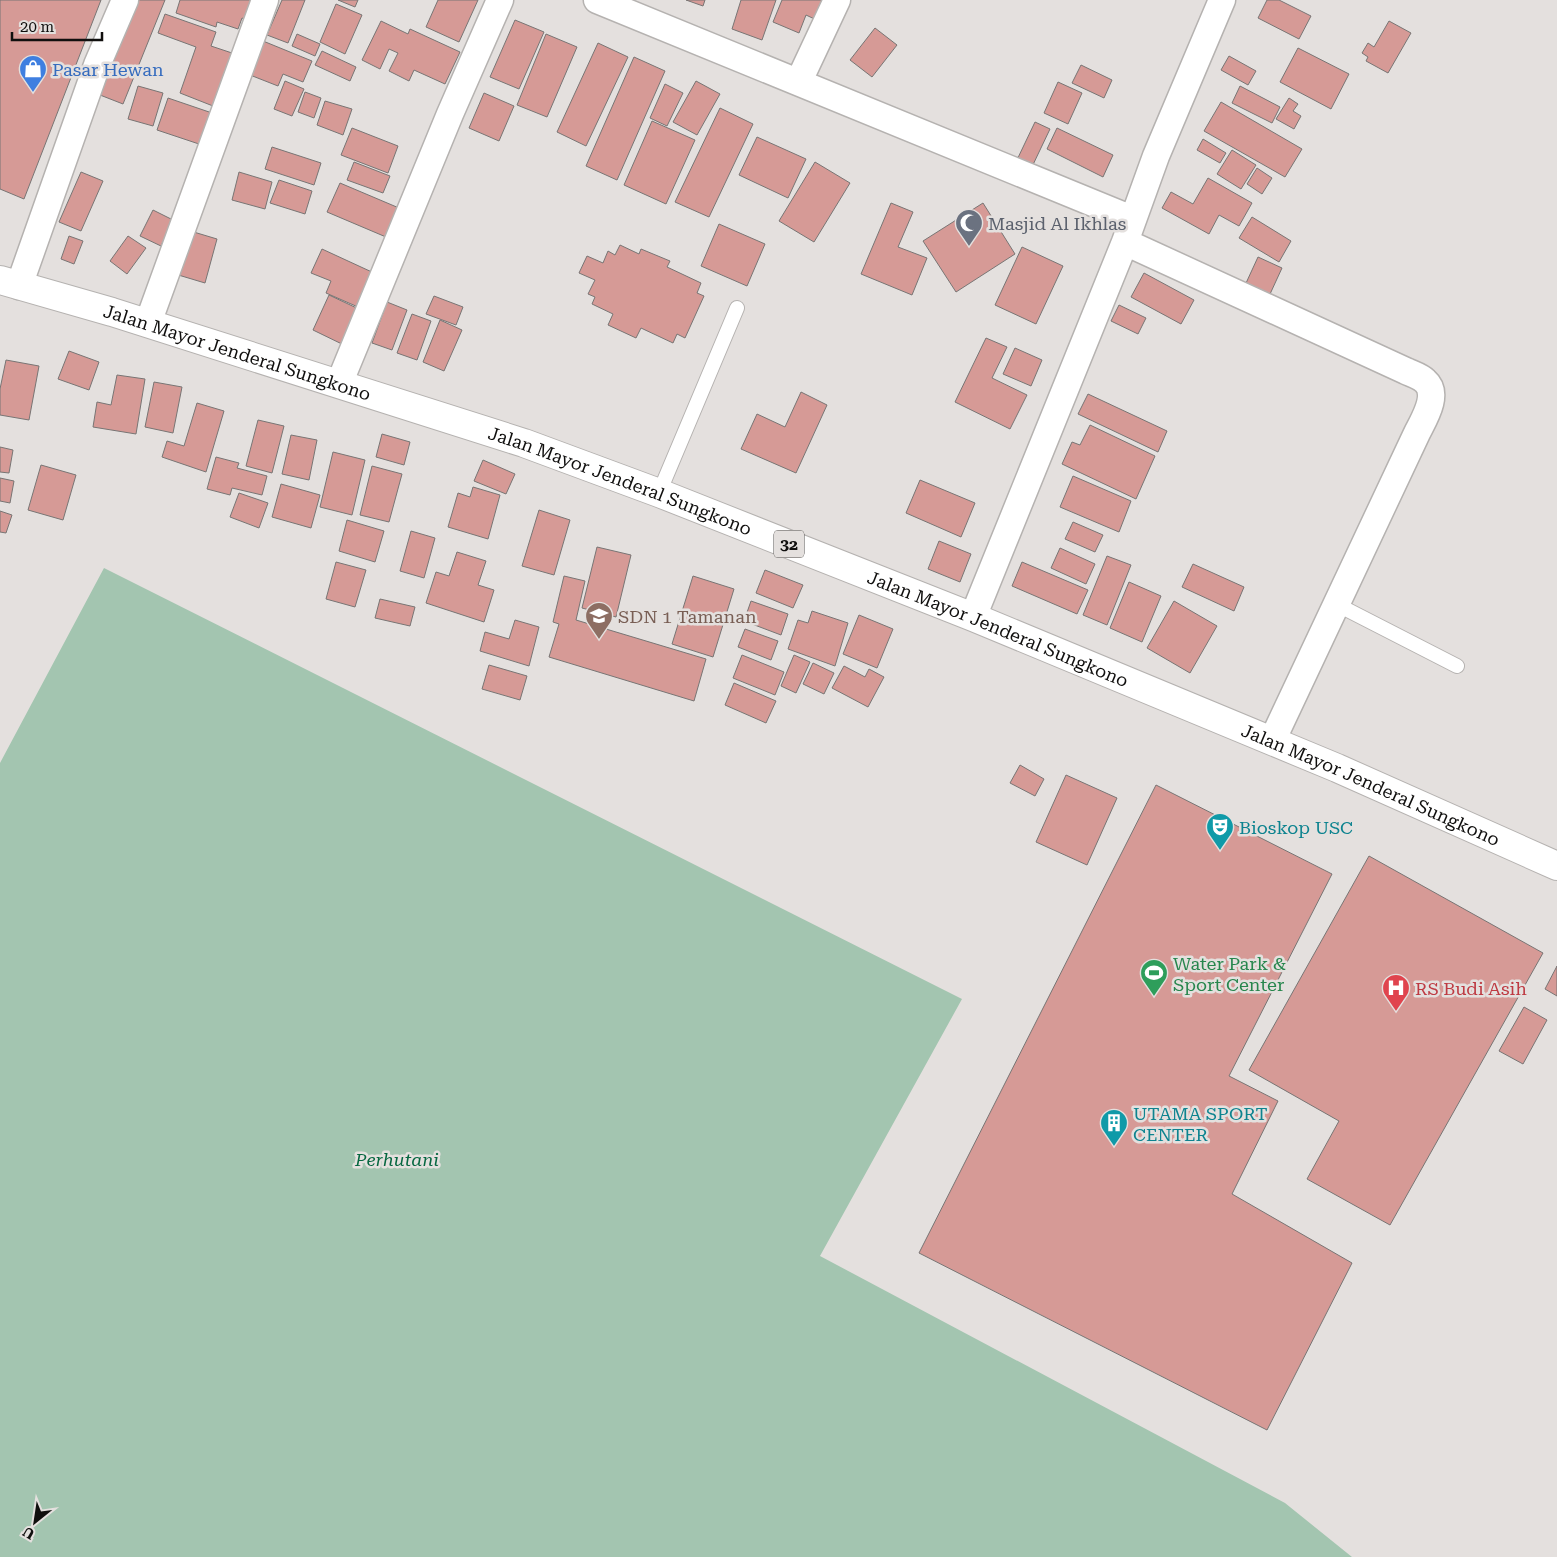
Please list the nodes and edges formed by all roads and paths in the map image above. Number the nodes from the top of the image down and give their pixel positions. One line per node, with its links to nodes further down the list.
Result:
1 (125, 0): 9 (street)
2 (265, 0): 11 (street)
3 (500, 0): 12 (street)
4 (837, 0): 7 (street)
5 (1222, 0): 8 (street)
6 (607, 2): 7 (street)
7 (799, 81): 8 (street)
8 (1129, 231): 14 (street); 15 (street)
9 (10, 283): 11 (highway, Jalan Mayor Jenderal Sungkono / 32)
10 (738, 308): 13 (lane)
11 (148, 323): 12 (highway, Jalan Mayor Jenderal Sungkono / 32)
12 (339, 384): 13 (highway, Jalan Mayor Jenderal Sungkono / 32)
13 (659, 494): 15 (highway, Jalan Mayor Jenderal Sungkono / 32)
14 (1336, 604): 16 (lane); 17 (street)
15 (973, 617): 17 (highway, Jalan Mayor Jenderal Sungkono / 32)
16 (1457, 666)
17 (1272, 741): 18 (highway, Jalan Mayor Jenderal Sungkono / 32)
18 (1557, 866)

